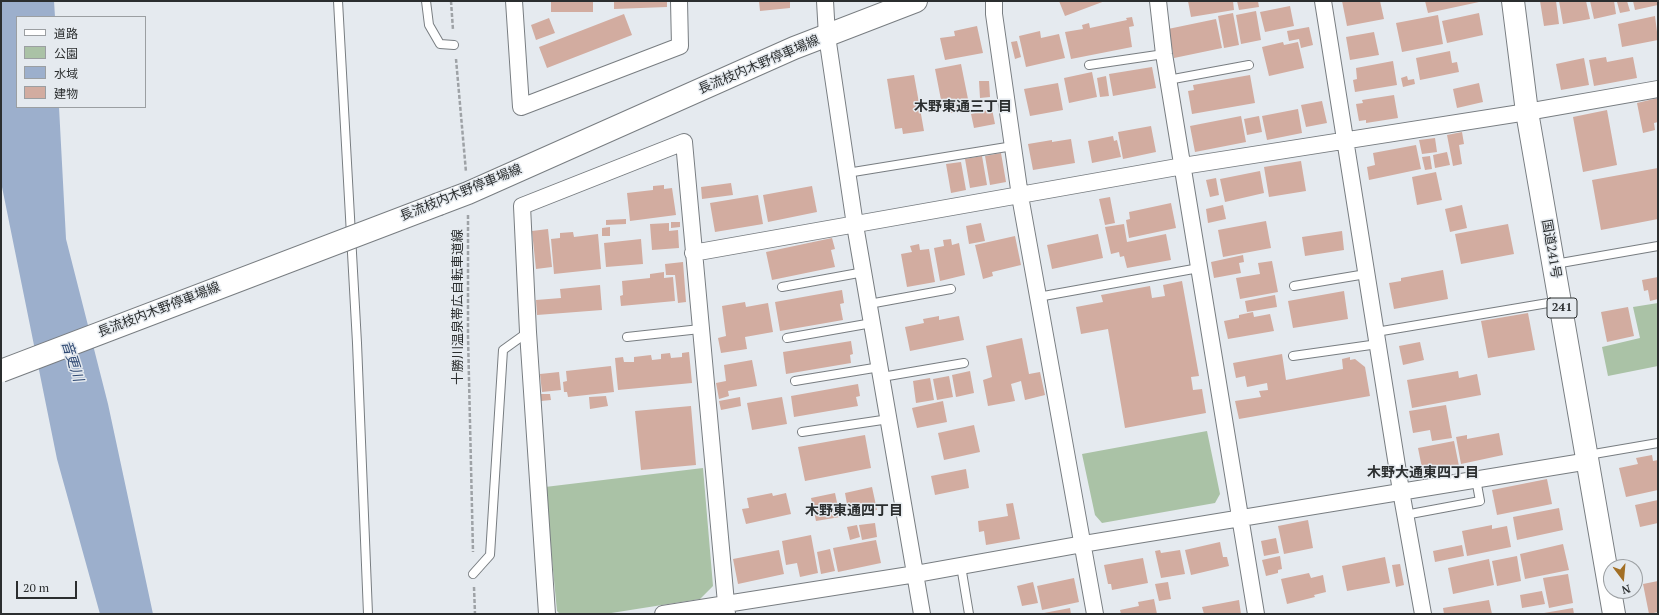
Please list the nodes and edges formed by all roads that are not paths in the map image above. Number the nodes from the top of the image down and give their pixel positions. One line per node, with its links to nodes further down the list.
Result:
1 (338, 1): 61 (lane)
2 (426, 1): 12 (lane)
3 (514, 1): 4 (street)
4 (679, 1)
5 (825, 1): 11 (street)
6 (916, 1): 11 (main road, 長流枝内木野停車場線)
7 (994, 1): 20 (street)
8 (1158, 1): 13 (street)
9 (1323, 1): 19 (street)
10 (1513, 1): 18 (main road, 国道241号 / 241)
11 (827, 36): 22 (street); 45 (main road, 長流枝内木野停車場線, bridge)
12 (454, 45)
13 (1164, 54): 14 (lane); 16 (street)
14 (1089, 65)
15 (1249, 65): 16 (lane)
16 (1168, 80): 21 (street)
17 (1658, 90): 18 (street)
18 (1528, 112): 19 (street); 27 (main road, 国道241号 / 241)
19 (1345, 140): 21 (street); 30 (street)
20 (1013, 146): 22 (lane); 23 (street)
21 (1183, 166): 23 (street); 28 (street)
22 (848, 173): 24 (street)
23 (1020, 196): 24 (street); 34 (street)
24 (855, 225): 26 (street); 29 (street)
25 (1658, 246): 27 (lane)
26 (693, 252): 38 (street); 39 (street)
27 (1554, 264): 35 (main road, 国道241号 / 241)
28 (1199, 268): 34 (lane); 55 (street)
29 (864, 272): 32 (lane); 36 (street)
30 (1366, 274): 31 (lane); 42 (street)
31 (1294, 286)
32 (782, 287)
33 (951, 289): 36 (lane)
34 (1038, 297): 56 (street)
35 (1560, 301): 42 (lane); 51 (main road, 国道241号 / 241)
36 (869, 304): 37 (street)
37 (872, 323): 41 (lane); 46 (street)
38 (700, 329): 40 (lane); 60 (street)
39 (528, 332): 58 (lane); 62 (street)
40 (627, 337)
41 (786, 338)
42 (1377, 338): 43 (lane); 53 (street)
43 (1293, 356)
44 (964, 363): 46 (lane)
45 (1, 371)
46 (881, 372): 47 (lane); 48 (street)
47 (796, 381)
48 (889, 419): 49 (lane); 59 (street)
49 (802, 432)
50 (1658, 443): 51 (lane)
51 (1588, 458): 52 (street); 69 (main road, 国道241号 / 241)
52 (1476, 479): 53 (street); 54 (lane)
53 (1401, 491): 54 (street); 55 (street)
54 (1405, 515): 68 (street)
55 (1240, 518): 56 (street); 67 (street)
56 (1083, 544): 57 (street); 66 (street)
57 (961, 566): 59 (street); 65 (lane)
58 (473, 574)
59 (916, 574): 60 (street); 64 (street)
60 (726, 609): 63 (street)
61 (368, 614)
62 (547, 614)
63 (663, 614)
64 (922, 614)
65 (969, 614)
66 (1095, 614)
67 (1256, 614)
68 (1423, 614)
69 (1614, 614)

